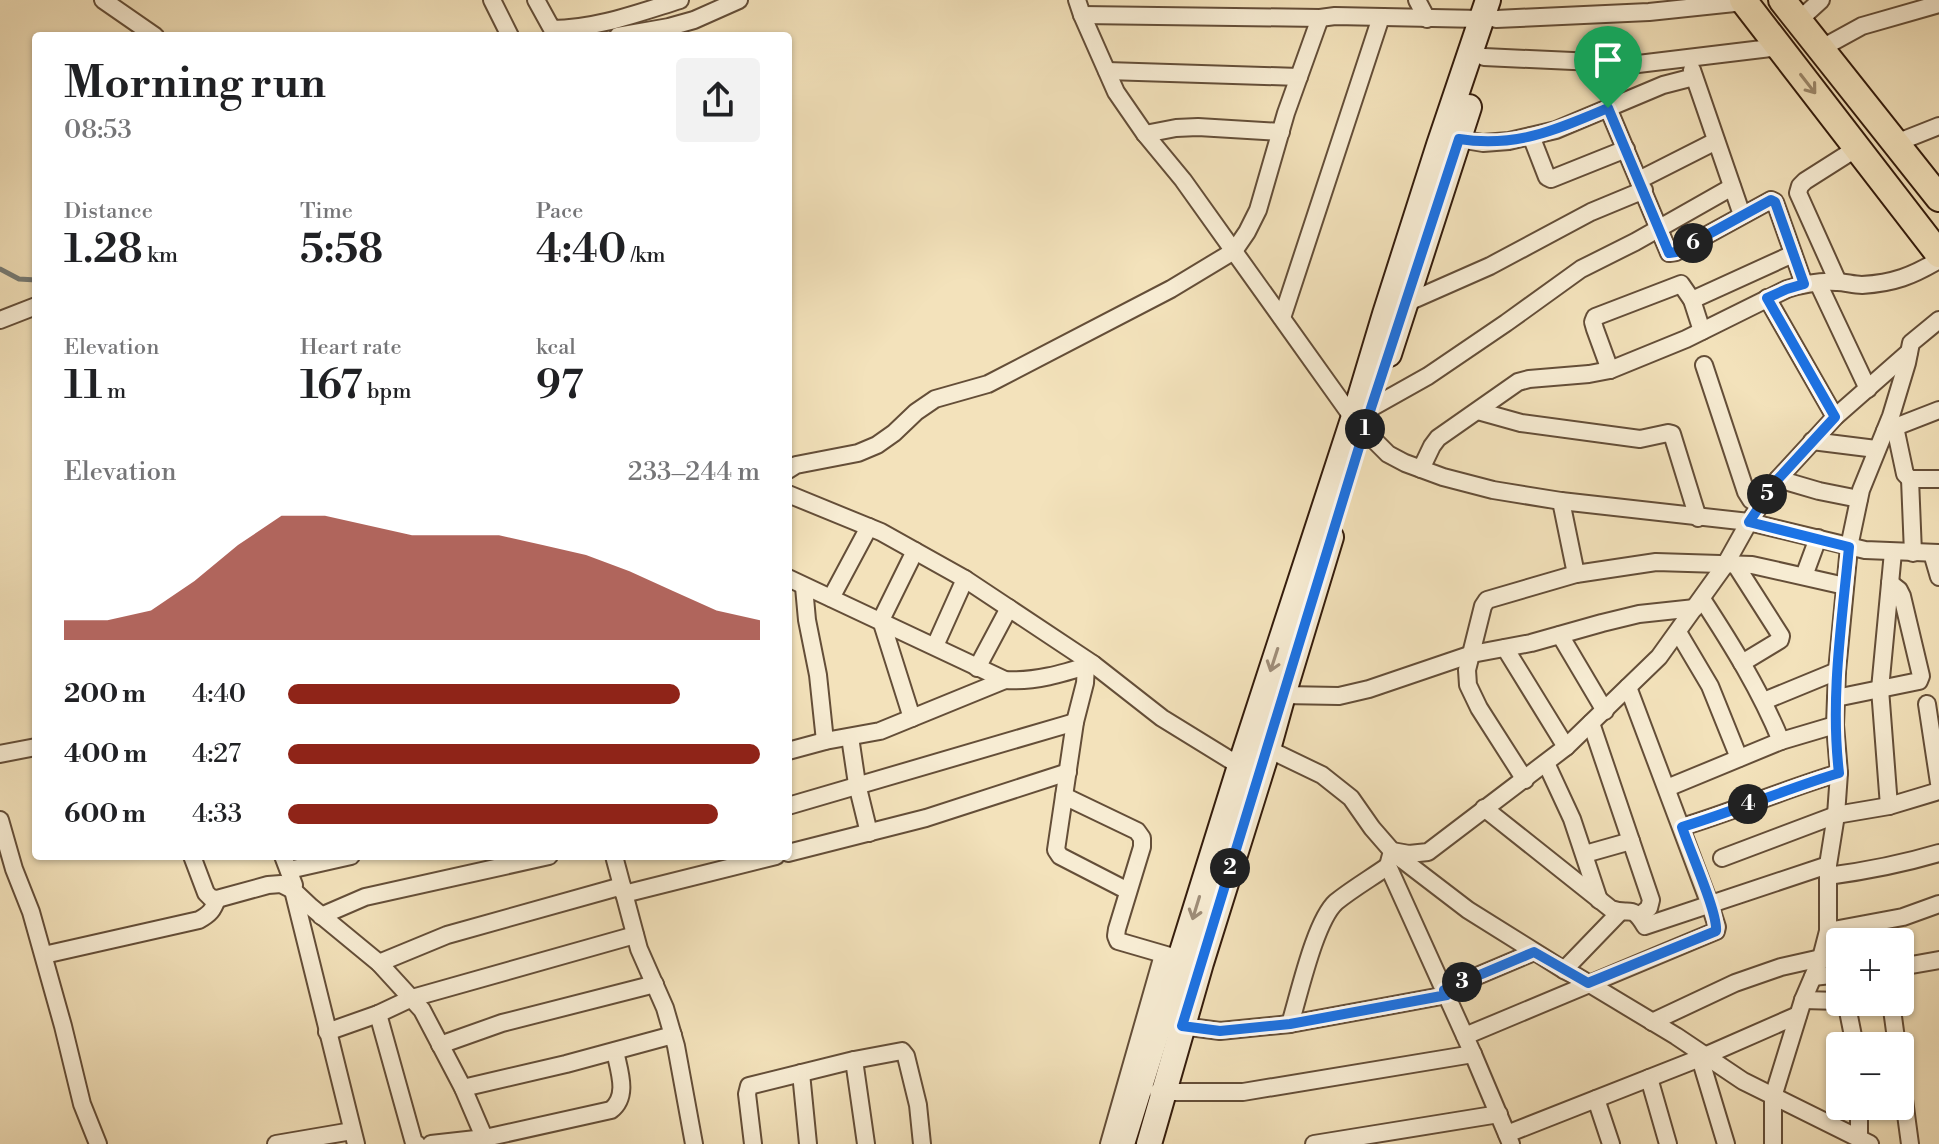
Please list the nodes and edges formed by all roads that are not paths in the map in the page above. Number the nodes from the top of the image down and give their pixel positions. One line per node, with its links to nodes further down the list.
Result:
1 (103, 0): 17 (street)
2 (492, 0): 18 (street)
3 (536, 0): 4 (street)
4 (680, 0)
5 (739, 0): 19 (street)
6 (1417, 0): 15 (street)
7 (1782, 0): 16 (main road)
8 (1821, 0): 16 (street)
9 (1744, 1): 12 (street); 20 (main road)
10 (1939, 4): 21 (street)
11 (1079, 7): 13 (street); 24 (street)
12 (1492, 10): 15 (street); 22 (main road); 61 (main road)
13 (1331, 11): 14 (street); 25 (street)
14 (1381, 17): 15 (street); 51 (street)
15 (1427, 19)
16 (1798, 21): 21 (main road)
17 (149, 32)
18 (508, 32)
19 (641, 32)
20 (1779, 47): 23 (street); 35 (main road, one-way to 35)
21 (1820, 49): 34 (main road)
22 (1484, 57): 23 (street); 32 (main road)
23 (1689, 58): 26 (street)
24 (1107, 71): 25 (street); 30 (street)
25 (1299, 77): 29 (street)
26 (1694, 77): 27 (street); 33 (street)
27 (1608, 108): 31 (street); 36 (street)
28 (1939, 126): 34 (street)
29 (1281, 132): 30 (street); 42 (street)
30 (1145, 134): 42 (street)
31 (1531, 136): 32 (street); 36 (street)
32 (1459, 139): 49 (main road)
33 (1716, 141): 37 (street); 38 (street)
34 (1896, 143): 39 (main road)
35 (1857, 148): 44 (main road); 45 (street)
36 (1626, 149): 37 (street)
37 (1642, 185): 41 (street); 49 (street)
38 (1732, 187): 40 (street); 41 (street)
39 (1939, 198)
40 (1742, 215): 41 (street); 43 (street)
41 (1660, 227): 61 (street)
42 (1234, 251): 51 (street); 66 (street)
43 (1793, 254): 46 (street); 48 (street)
44 (1939, 257): 45 (street)
45 (1838, 282): 46 (street)
46 (1811, 283): 47 (street); 58 (street)
47 (1767, 298): 54 (street); 62 (street)
48 (1692, 300): 54 (street); 57 (street)
49 (1406, 303): 61 (main road)
50 (32, 308): 52 (street)
51 (1282, 318): 61 (street)
52 (0, 320)
53 (1939, 320): 55 (street)
54 (1702, 331): 57 (street)
55 (1909, 352): 58 (street); 63 (street)
56 (1704, 365): 74 (street)
57 (1610, 370): 60 (street)
58 (1868, 389): 62 (street)
59 (1939, 410): 63 (street)
60 (1478, 411): 67 (street); 75 (street)
61 (1363, 417): 67 (street); 109 (main road); 128 (main road, one-way to 128)
62 (1835, 417): 64 (street)
63 (1889, 430): 65 (street); 69 (street)
64 (1812, 441): 65 (street); 68 (street)
65 (1876, 449): 72 (street)
66 (792, 468)
67 (1421, 469): 73 (street)
68 (1778, 479): 72 (street); 74 (street)
69 (1910, 479): 70 (street); 82 (street)
70 (1939, 479)
71 (792, 496): 77 (street)
72 (1859, 499): 79 (street)
73 (1561, 501): 75 (street); 85 (street)
74 (1759, 505): 76 (street)
75 (1698, 518): 76 (street)
76 (1749, 522): 78 (street); 84 (street)
77 (869, 527): 80 (street); 93 (street)
78 (1818, 538): 79 (street); 86 (street)
79 (1849, 547): 81 (street); 91 (street)
80 (915, 551): 88 (street); 96 (street)
81 (1893, 552): 82 (street); 90 (street)
82 (1913, 553): 83 (street)
83 (1936, 553): 87 (street)
84 (1730, 564): 85 (street); 86 (street); 94 (street); 102 (street)
85 (1576, 574): 101 (street)
86 (1804, 576): 91 (street)
87 (1939, 577)
88 (965, 579): 95 (street); 99 (street)
89 (792, 580): 92 (street)
90 (1890, 583): 108 (street); 108 (street)
91 (1845, 586): 105 (street)
92 (804, 587): 93 (street); 119 (street)
93 (831, 598): 96 (street)
94 (1698, 604): 97 (street); 98 (street); 102 (street)
95 (1009, 608): 103 (street); 104 (street)
96 (881, 620): 99 (street); 114 (street)
97 (1678, 632): 107 (street); 126 (street)
98 (1560, 635): 100 (street); 113 (street)
99 (935, 646): 104 (street)
100 (1505, 648): 101 (street); 121 (street)
101 (1472, 654): 109 (street); 131 (street)
102 (1742, 663): 111 (street)
103 (1090, 665): 106 (street); 115 (street); 128 (street)
104 (977, 668): 106 (street)
105 (1837, 671): 110 (street); 111 (street)
106 (1005, 680): 114 (street)
107 (1628, 687): 113 (street); 134 (street)
108 (1880, 689): 110 (street); 138 (street)
109 (1283, 695): 123 (main road)
110 (1836, 698): 117 (street)
111 (1764, 701): 120 (street)
112 (1927, 704): 132 (street)
113 (1605, 711): 116 (street)
114 (912, 718): 118 (street)
115 (1075, 722): 129 (street); 133 (street)
116 (1591, 723): 121 (street); 144 (street)
117 (1835, 725): 120 (street); 130 (street)
118 (850, 737): 119 (street); 133 (street)
119 (825, 741): 124 (street)
120 (1781, 741): 126 (street)
121 (1566, 747): 127 (street)
122 (32, 748): 125 (street)
123 (1268, 749): 149 (street); 190 (main road)
124 (792, 750)
125 (0, 754)
126 (1739, 758): 134 (street)
127 (1546, 763): 131 (street); 147 (street)
128 (1240, 766): 173 (main road, one-way to 173)
129 (1068, 772): 136 (street); 143 (street)
130 (1839, 773): 140 (street); 142 (street)
131 (1525, 780): 139 (street)
132 (1939, 783)
133 (857, 784): 137 (street); 143 (street)
134 (1667, 788): 142 (street)
135 (1939, 791): 138 (street)
136 (1064, 796): 159 (street); 159 (street)
137 (792, 805)
138 (1889, 806): 140 (street)
139 (1484, 808): 149 (street); 161 (street)
140 (1836, 815): 148 (street); 156 (street)
141 (0, 820): 172 (street)
142 (1682, 827): 163 (street)
143 (869, 833): 145 (street)
144 (1631, 841): 147 (street); 166 (street)
145 (792, 852)
146 (1939, 853): 156 (street)
147 (1585, 854): 161 (street)
148 (1722, 858)
149 (1390, 859): 171 (street); 183 (street); 189 (street)
150 (194, 860): 160 (street)
151 (314, 860): 155 (street)
152 (527, 860): 165 (street)
153 (615, 860): 158 (street)
154 (758, 860): 158 (street)
155 (286, 863): 157 (street)
156 (1828, 871): 163 (street); 167 (street)
157 (293, 890): 160 (street); 165 (street); 191 (street)
158 (623, 890): 169 (street); 176 (street)
159 (1128, 891): 173 (street)
160 (217, 899): 172 (street)
161 (1599, 900): 164 (street)
162 (1939, 904): 168 (street)
163 (1710, 905): 166 (street); 181 (street)
164 (1620, 912): 166 (street); 178 (street)
165 (321, 916): 176 (street)
166 (1639, 916)
167 (1828, 928)
168 (1844, 928)
169 (635, 935): 182 (street); 184 (street)
170 (1826, 939): 174 (street)
171 (1534, 952): 178 (street); 183 (street)
172 (44, 955): 212 (street)
173 (1172, 957): 202 (main road); 221 (street)
174 (1821, 958): 180 (street); 188 (street)
175 (1939, 960): 177 (street)
176 (379, 963): 184 (street)
177 (1914, 964)
178 (1564, 970): 181 (street)
179 (1826, 976): 180 (street)
180 (1813, 977): 186 (street)
181 (1588, 983): 188 (street); 193 (street)
182 (655, 984): 192 (street); 194 (street)
183 (1446, 992): 189 (street); 193 (street)
184 (412, 998): 187 (street); 194 (street)
185 (1826, 1004): 186 (street)
186 (1801, 1007): 197 (street); 203 (street)
187 (378, 1014): 191 (street); 214 (street)
188 (1652, 1022): 197 (street)
189 (1290, 1024): 190 (street)
190 (1182, 1026): 202 (main road)
191 (327, 1032): 208 (street)
192 (673, 1035): 195 (street); 216 (street)
193 (1465, 1036): 196 (street)
194 (440, 1045): 201 (street)
195 (615, 1051): 201 (street); 210 (street)
196 (1473, 1054): 202 (street); 205 (street)
197 (1702, 1057): 200 (street); 203 (street); 227 (street)
198 (854, 1060): 199 (street); 219 (street); 220 (street)
199 (801, 1073): 217 (street); 218 (street)
200 (1649, 1078): 204 (street); 226 (street)
201 (463, 1088): 210 (street)
202 (1151, 1091): 222 (main road); 223 (main road)
203 (1773, 1097): 211 (street); 228 (street)
204 (1596, 1099): 209 (street); 225 (street)
205 (1499, 1114): 209 (street); 224 (street)
206 (1861, 1120): 211 (street)
207 (1907, 1120): 229 (street)
208 (354, 1138): 213 (street)
209 (1509, 1139)
210 (486, 1141): 215 (street)
211 (1864, 1141)
212 (98, 1144)
213 (276, 1144)
214 (417, 1144)
215 (431, 1144)
216 (694, 1144)
217 (753, 1144)
218 (808, 1144)
219 (866, 1144)
220 (922, 1144)
221 (1109, 1144)
222 (1122, 1144)
223 (1149, 1144)
224 (1314, 1144)
225 (1611, 1144)
226 (1668, 1144)
227 (1726, 1144)
228 (1773, 1144)
229 (1910, 1144)

